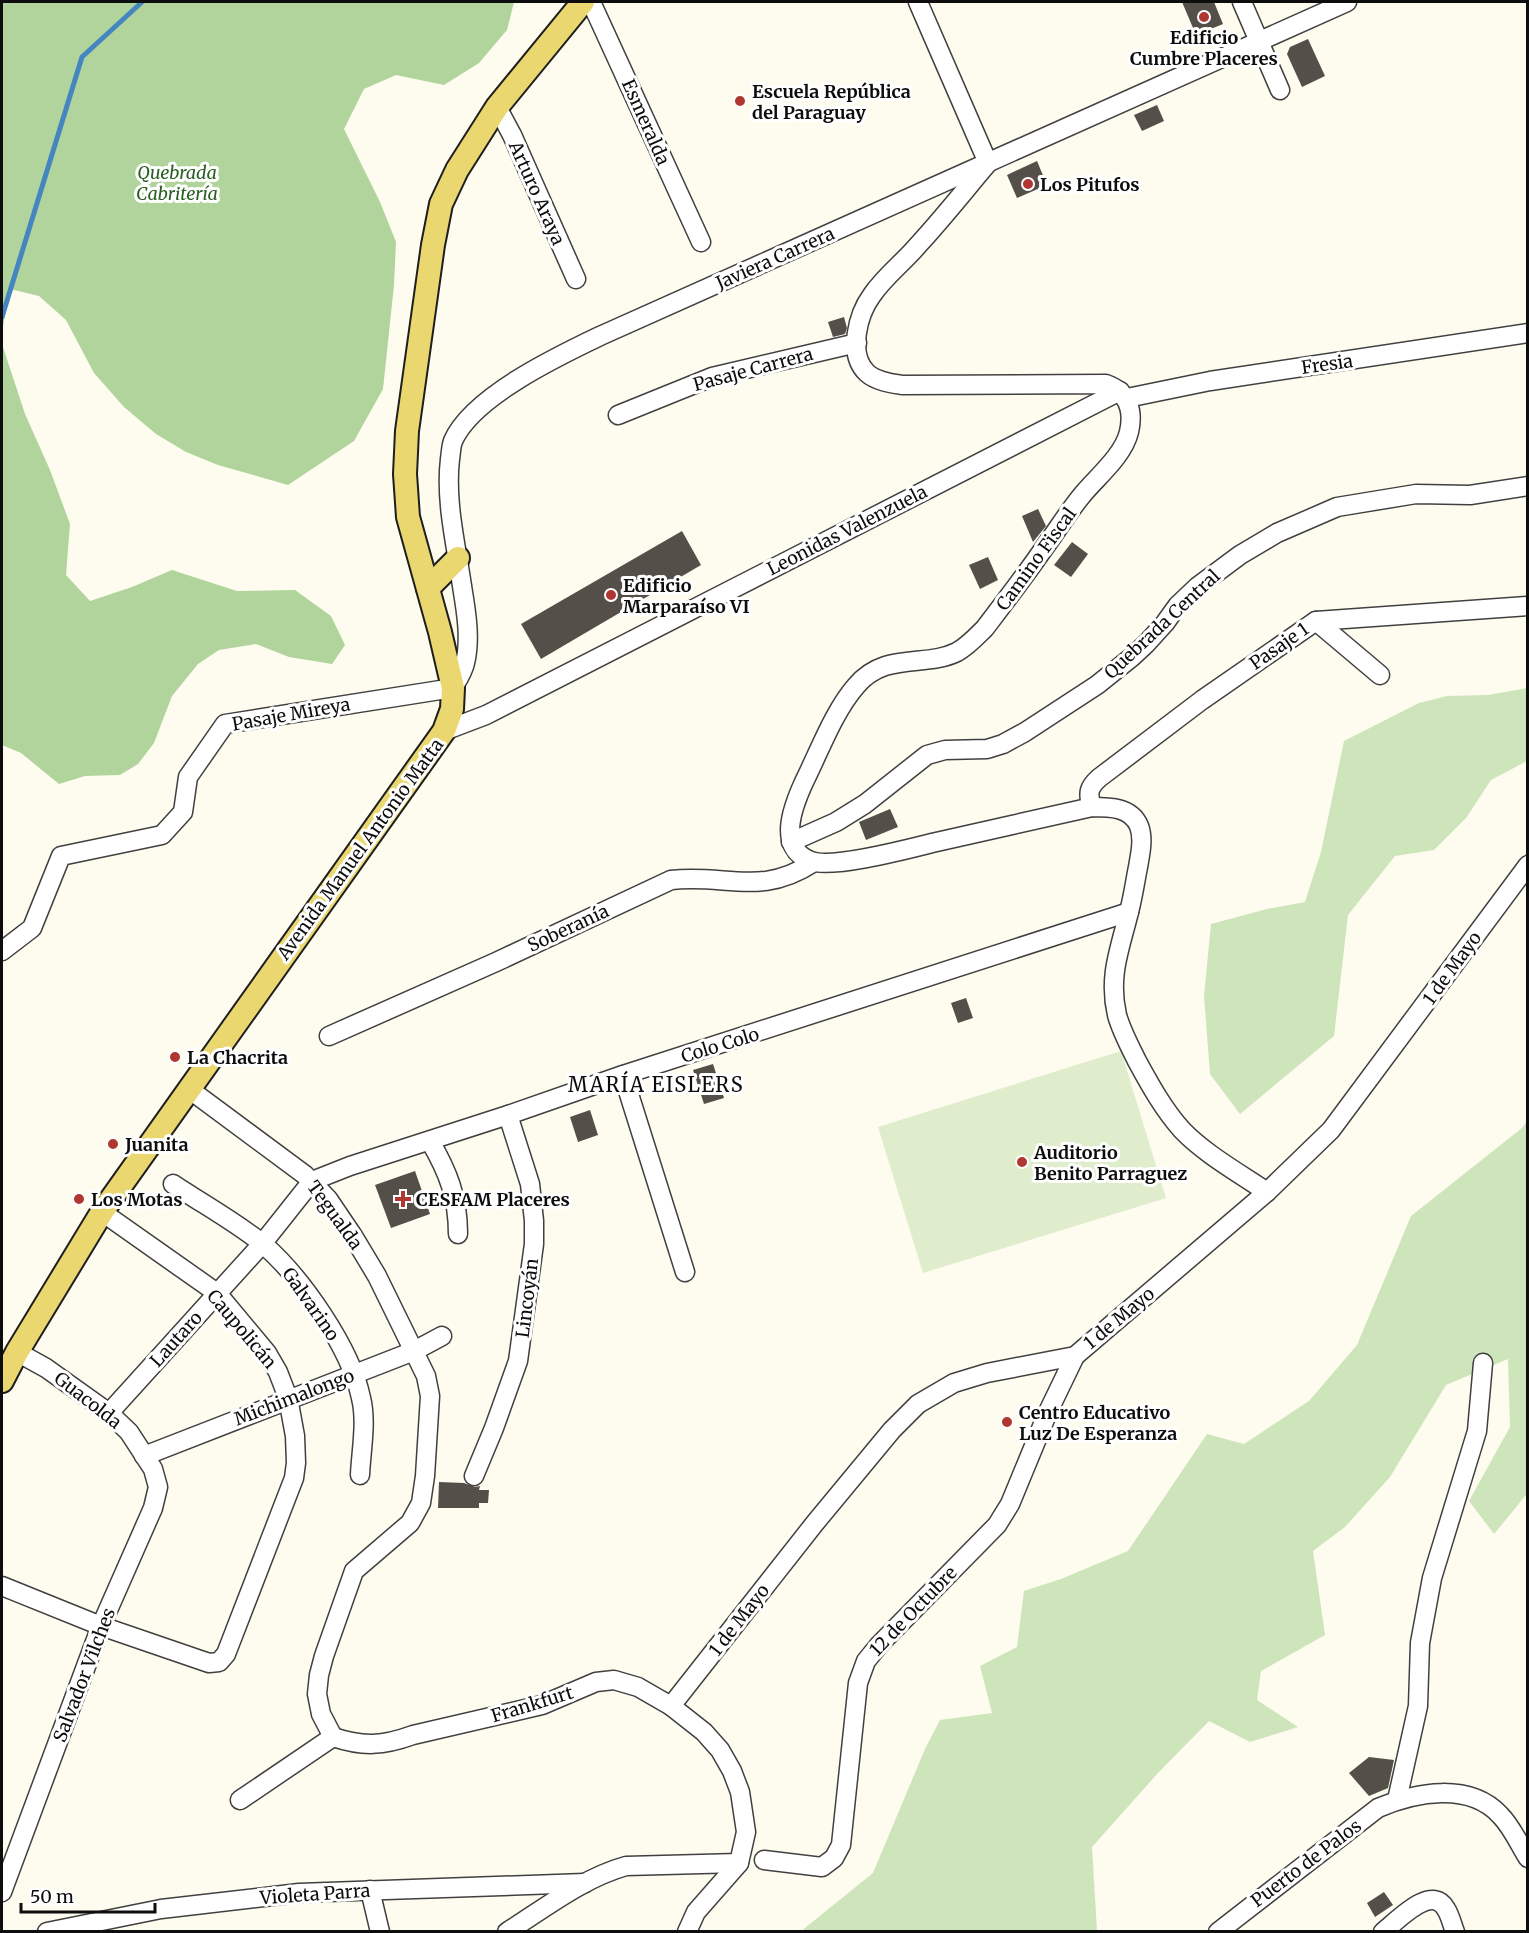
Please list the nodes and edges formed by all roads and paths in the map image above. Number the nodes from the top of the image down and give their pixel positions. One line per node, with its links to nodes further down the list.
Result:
1 (583, 2): 8 (main road, Avenida Manuel Antonio Matta)
2 (591, 2): 10 (street, Esmeralda)
3 (918, 2): 9 (street)
4 (1242, 2): 6 (street)
5 (1347, 2): 6 (street, Javiera Carrera)
6 (1258, 41): 7 (street); 9 (street, Javiera Carrera)
7 (1280, 90)
8 (497, 107): 11 (street, Arturo Araya); 18 (main road, Avenida Manuel Antonio Matta)
9 (988, 163): 13 (street); 17 (street, Javiera Carrera)
10 (701, 242)
11 (576, 279)
12 (1527, 333): 14 (street, Fresia)
13 (857, 343): 14 (street); 15 (street, Pasaje Carrera)
14 (1123, 395): 23 (street, Leonidas Valenzuela); 25 (street, Camino Fiscal)
15 (618, 415)
16 (1527, 486): 25 (street, Quebrada Central)
17 (458, 558): 18 (main road); 22 (street, Javiera Carrera)
18 (428, 588): 22 (main road, Avenida Manuel Antonio Matta)
19 (1527, 606): 20 (street, Pasaje 1)
20 (1316, 621): 21 (street); 24 (street, Pasaje 1)
21 (1380, 675)
22 (453, 688): 23 (main road, Avenida Manuel Antonio Matta); 29 (street, Pasaje Mireya)
23 (444, 731): 32 (main road, Avenida Manuel Antonio Matta)
24 (1092, 807): 26 (street); 28 (street)
25 (791, 842): 26 (street)
26 (814, 862): 30 (street, Soberanía)
27 (1527, 865): 37 (street, 1 de Mayo)
28 (1129, 912): 31 (street, Colo Colo); 37 (street)
29 (2, 951)
30 (329, 1036)
31 (623, 1075): 33 (street, Colo Colo); 41 (street)
32 (189, 1089): 35 (street, Tegualda); 38 (main road, Avenida Manuel Antonio Matta)
33 (508, 1115): 34 (street, Colo Colo); 54 (street, Lincoyán)
34 (430, 1141): 35 (street, Colo Colo); 39 (street)
35 (312, 1181): 40 (street, Lautaro); 44 (street, Tegualda)
36 (173, 1184): 40 (street, Galvarino)
37 (1267, 1192): 46 (street, 1 de Mayo)
38 (102, 1212): 42 (street, Caupolicán); 45 (main road, Avenida Manuel Antonio Matta)
39 (458, 1234)
40 (262, 1244): 42 (street, Lautaro); 48 (street, Galvarino)
41 (685, 1272)
42 (218, 1293): 50 (street, Caupolicán); 51 (street, Lautaro)
43 (442, 1336): 44 (street, Michimalongo)
44 (414, 1351): 48 (street, Michimalongo); 58 (street)
45 (17, 1352): 49 (main road, Avenida Manuel Antonio Matta); 51 (street, Guacolda)
46 (1075, 1356): 57 (street, 1 de Mayo); 62 (street, 12 de Octubre)
47 (1484, 1363): 60 (street)
48 (354, 1374): 50 (street, Michimalongo); 53 (street, Galvarino)
49 (2, 1381)
50 (288, 1398): 52 (street, Michimalongo); 56 (street, Caupolicán)
51 (109, 1413): 52 (street, Guacolda)
52 (146, 1458): 56 (street, Salvador Vilches)
53 (360, 1475)
54 (474, 1476)
55 (2, 1586): 56 (street)
56 (101, 1626): 66 (street, Salvador Vilches)
57 (672, 1706): 58 (street, Frankfurt); 63 (street, Frankfurt)
58 (333, 1737): 59 (street)
59 (240, 1800)
60 (1397, 1800): 61 (street, Puerto de Palos); 71 (street, Puerto de Palos)
61 (1527, 1858)
62 (764, 1860)
63 (739, 1863): 64 (street); 70 (street, Frankfurt)
64 (585, 1883): 65 (street, Violeta Parra); 69 (street)
65 (370, 1890): 67 (street, Violeta Parra); 68 (street)
66 (2, 1892)
67 (47, 1932)
68 (380, 1932)
69 (507, 1932)
70 (687, 1932)
71 (1218, 1932)
72 (1383, 1932): 73 (street)
73 (1455, 1932)

